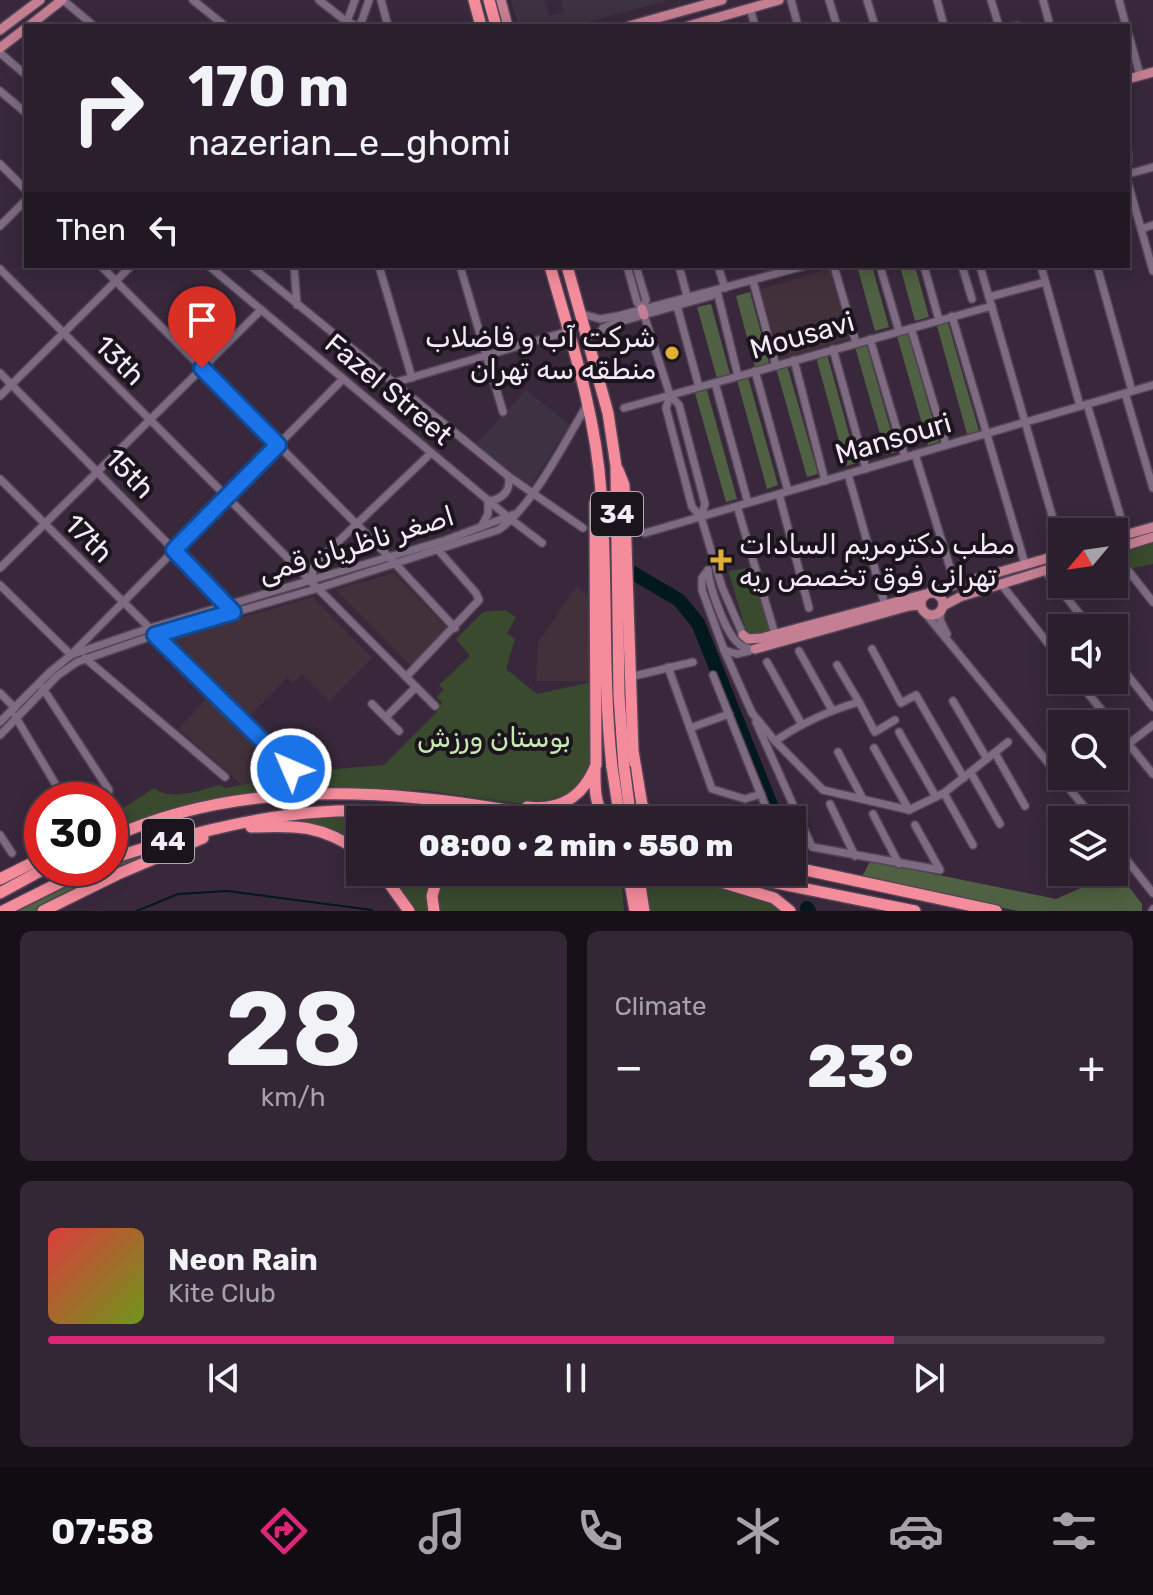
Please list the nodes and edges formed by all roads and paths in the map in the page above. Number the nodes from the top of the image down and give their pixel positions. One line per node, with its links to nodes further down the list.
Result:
1 (40, 0): 41 (main road)
2 (62, 0): 23 (main road); 24 (street)
3 (193, 0): 25 (street)
4 (319, 0): 26 (street)
5 (355, 0): 26 (street)
6 (369, 0): 27 (street)
7 (381, 0): 28 (street)
8 (474, 0): 29 (highway)
9 (489, 0): 30 (highway)
10 (501, 0): 31 (main road)
11 (722, 0): 20 (main road)
12 (779, 0): 21 (main road)
13 (791, 0): 34 (street)
14 (829, 0): 35 (street)
15 (867, 0): 36 (street)
16 (937, 0): 37 (street)
17 (991, 0): 38 (street)
18 (1043, 0): 39 (street)
19 (1119, 0): 40 (street)
20 (703, 3): 32 (main road)
21 (750, 8): 22 (main road); 33 (street)
22 (712, 23)
23 (31, 24)
24 (92, 24)
25 (223, 24)
26 (346, 24)
27 (360, 24)
28 (387, 24)
29 (480, 24)
30 (495, 24)
31 (507, 24)
32 (635, 24)
33 (754, 24)
34 (797, 24)
35 (836, 24)
36 (874, 24)
37 (943, 24)
38 (998, 24)
39 (1049, 24)
40 (1125, 24)
41 (0, 30)
42 (24, 30): 44 (main road)
43 (1130, 39): 47 (street)
44 (0, 51): 46 (street)
45 (1153, 72): 47 (main road)
46 (24, 73)
47 (1140, 75): 48 (main road)
48 (1130, 78)
49 (0, 91): 50 (street)
50 (24, 111)
51 (0, 164): 54 (street)
52 (1153, 167): 53 (street)
53 (1130, 173)
54 (24, 188)
55 (1130, 190): 59 (street)
56 (24, 202): 58 (street)
57 (1153, 225): 59 (street)
58 (0, 226)
59 (1141, 229): 60 (street)
60 (1151, 254): 84 (street)
61 (103, 268): 86 (street)
62 (129, 268): 86 (street)
63 (211, 268): 96 (street, Fazel Street)
64 (294, 268): 93 (street)
65 (380, 268): 116 (street)
66 (461, 268): 109 (street)
67 (551, 268): 102 (highway, 34)
68 (568, 268): 98 (highway, 34)
69 (628, 268): 97 (street)
70 (637, 268): 97 (street)
71 (680, 268): 90 (street)
72 (718, 268): 89 (street)
73 (764, 268): 85 (street)
74 (797, 268): 85 (street)
75 (835, 268): 106 (street)
76 (881, 268): 103 (street)
77 (925, 268): 100 (street)
78 (963, 268): 92 (street)
79 (981, 268): 91 (street)
80 (1042, 268): 88 (street)
81 (1098, 268): 123 (street)
82 (0, 269): 104 (street, 13th)
83 (259, 269): 93 (street, Fazel Street)
84 (1153, 271)
85 (766, 277): 87 (street)
86 (116, 281): 104 (street); 112 (street)
87 (753, 281): 89 (street); 111 (street)
88 (1045, 282): 91 (street); 127 (street)
89 (721, 290): 90 (street); 94 (street); 115 (street)
90 (687, 296): 97 (street)
91 (989, 297): 95 (street)
92 (972, 299)
93 (297, 305): 118 (street, Fazel Street)
94 (677, 306): 97 (street); 122 (street)
95 (992, 306): 99 (street, Mousavi); 131 (street)
96 (261, 310): 112 (street); 117 (street, Fazel Street)
97 (643, 312): 98 (street); 107 (street); 124 (street)
98 (582, 314): 107 (highway, 34)
99 (952, 316): 100 (street, Mousavi); 132 (street)
100 (939, 320): 101 (street, Mousavi)
101 (911, 328): 103 (street, Mousavi); 134 (street)
102 (569, 331): 109 (street); 126 (highway, 34)
103 (899, 331): 105 (street, Mousavi)
104 (63, 333): 120 (street); 130 (street, 13th)
105 (870, 339): 106 (street, Mousavi); 137 (street)
106 (856, 343): 108 (street, Mousavi)
107 (590, 347): 139 (highway, 34)
108 (833, 349): 110 (street, Mousavi); 140 (street)
109 (487, 356): 116 (street); 129 (street)
110 (794, 360): 111 (street, Mousavi); 145 (street)
111 (776, 366): 113 (street, Mousavi)
112 (202, 368): 130 (street); 133 (street)
113 (755, 371): 115 (street, Mousavi); 147 (street)
114 (0, 373): 120 (street, 15th)
115 (738, 376): 119 (street, Mousavi)
116 (412, 378): 118 (street)
117 (343, 379): 133 (street); 135 (street, Fazel Street)
118 (393, 383): 143 (street, Fazel Street)
119 (715, 383): 122 (street, Mousavi); 152 (street)
120 (12, 385): 125 (street); 141 (street, 15th)
121 (1153, 385): 123 (street, Mansouri)
122 (699, 387): 124 (street, Mousavi)
123 (1129, 392): 127 (street, Mansouri); 146 (street)
124 (670, 395): 128 (street, Mousavi); 155 (street); 155 (street)
125 (0, 396)
126 (587, 405): 138 (highway, 34); 149 (street)
127 (1083, 405): 131 (street, Mansouri); 157 (street)
128 (624, 408)
129 (503, 412)
130 (149, 420): 141 (street); 150 (street, 13th)
131 (1025, 422): 132 (street, Mansouri); 156 (street)
132 (987, 433): 134 (street, Mansouri); 173 (street)
133 (278, 445): 150 (street); 158 (street)
134 (946, 445): 136 (street, Mansouri)
135 (431, 453): 151 (street, Fazel Street); 158 (street)
136 (915, 454): 137 (street, Mansouri); 179 (street)
137 (905, 457): 140 (street, Mansouri)
138 (598, 463): 245 (highway); 246 (highway, 34)
139 (616, 466): 213 (highway); 246 (highway, 34)
140 (866, 469): 142 (street, Mansouri)
141 (97, 472): 159 (street); 168 (street, 15th)
142 (848, 474): 145 (street, Mansouri); 187 (street)
143 (508, 476): 149 (street, Fazel Street); 151 (street)
144 (0, 479): 159 (street, 17th)
145 (825, 481): 147 (street, Mansouri)
146 (1153, 488)
147 (788, 491): 148 (street, Mansouri)
148 (779, 494): 152 (street, Mansouri); 189 (street)
149 (531, 495): 154 (street); 161 (street, Fazel Street)
150 (225, 498): 168 (street); 180 (street, 13th)
151 (488, 501): 154 (street, Fazel Street); 162 (street)
152 (748, 503): 153 (street, Mansouri)
153 (737, 506): 155 (street, Mansouri); 195 (street)
154 (512, 517): 162 (street, اصغر ناظریان قمی); 166 (street, Fazel Street); 169 (street)
155 (701, 517): 163 (street, Mansouri); 172 (street)
156 (1052, 518)
157 (1120, 518)
158 (355, 523): 171 (street); 180 (street)
159 (44, 524): 174 (street); 185 (street, 17th)
160 (1153, 527): 164 (main road)
161 (583, 528)
162 (479, 529): 171 (street, اصغر ناظریان قمی)
163 (645, 533)
164 (1128, 534)
165 (1153, 537): 167 (main road)
166 (542, 543)
167 (1128, 545)
168 (174, 550): 185 (street); 188 (street, 15th)
169 (439, 551): 171 (street); 193 (street)
170 (1048, 557): 173 (main road)
171 (392, 561): 180 (street, اصغر ناظریان قمی); 183 (street); 193 (street)
172 (713, 561): 175 (street); 197 (street)
173 (1025, 564): 184 (main road)
174 (0, 568)
175 (708, 570): 200 (street); 202 (street)
176 (1048, 570): 178 (main road)
177 (1128, 570): 186 (street)
178 (1045, 571): 181 (main road); 192 (street)
179 (952, 574)
180 (312, 582): 183 (street, 13th); 188 (street, اصغر ناظریان قمی)
181 (1001, 584): 190 (main road); 199 (street)
182 (0, 585): 204 (street)
183 (319, 588): 188 (street); 212 (street)
184 (928, 593): 187 (main road); 190 (main road); 191 (main road)
185 (121, 602): 194 (street, 17th); 204 (street)
186 (1153, 602)
187 (885, 605): 195 (main road)
188 (230, 608): 194 (street, اصغر ناظریان قمی); 196 (street)
189 (809, 608)
190 (942, 608): 191 (main road); 198 (street)
191 (923, 609): 198 (street); 200 (main road)
192 (1080, 614)
193 (455, 628): 212 (street)
194 (147, 629): 196 (street, 17th); 204 (street, اصغر ناظریان قمی)
195 (775, 634): 197 (main road)
196 (155, 635): 205 (street); 247 (street, 17th)
197 (743, 635)
198 (951, 643): 244 (street)
199 (1048, 643)
200 (755, 649): 202 (street)
201 (872, 649): 249 (street)
202 (724, 650): 226 (street)
203 (799, 651): 223 (street)
204 (71, 655): 205 (street); 214 (street, اصغر ناظریان قمی)
205 (86, 658): 214 (street); 250 (street)
206 (693, 662): 209 (street)
207 (767, 662): 231 (street)
208 (837, 665): 219 (street)
209 (668, 667): 213 (street); 233 (street)
210 (713, 675): 227 (street)
211 (1128, 676): 222 (street)
212 (406, 677): 215 (street)
213 (630, 677): 260 (highway)
214 (42, 686): 225 (street, اصغر ناظریان قمی); 252 (street)
215 (416, 687): 221 (street); 228 (street)
216 (0, 693): 225 (street)
217 (1088, 694): 224 (street)
218 (953, 701): 243 (street)
219 (859, 702): 223 (street); 229 (street)
220 (372, 704): 228 (street)
221 (435, 706)
222 (1153, 707)
223 (832, 710): 231 (street)
224 (1101, 710)
225 (14, 712): 230 (street, اصغر ناظریان قمی); 236 (street); 251 (street)
226 (752, 713): 237 (street); 279 (street)
227 (729, 714): 233 (street); 255 (street)
228 (386, 717): 234 (street)
229 (895, 720)
230 (0, 722)
231 (801, 723): 237 (street)
232 (1153, 725): 239 (street)
233 (690, 728): 255 (street)
234 (399, 731)
235 (899, 732): 256 (street)
236 (0, 735)
237 (775, 741): 257 (street)
238 (1008, 742): 242 (street)
239 (1129, 744): 248 (street)
240 (874, 748): 267 (street)
241 (838, 752): 257 (street)
242 (995, 753): 243 (street); 265 (street)
243 (987, 759): 249 (street)
244 (1048, 761)
245 (596, 765): 258 (highway); 260 (highway)
246 (618, 767): 262 (highway, 34, bridge); 263 (highway, 34, bridge)
247 (291, 769)
248 (1153, 774)
249 (968, 776): 254 (street); 270 (street)
250 (225, 777)
251 (55, 782)
252 (104, 782)
253 (1072, 790): 266 (street)
254 (944, 793): 256 (street); 276 (street)
255 (761, 794): 264 (street)
256 (936, 797): 267 (street)
257 (863, 799): 267 (street)
258 (481, 804): 261 (highway, 44); 273 (highway, 44)
259 (830, 804): 279 (street)
260 (642, 805)
261 (491, 806)
262 (619, 806)
263 (628, 806)
264 (766, 806)
265 (1025, 806)
266 (1084, 806)
267 (909, 810)
268 (346, 811): 272 (highway, 44)
269 (873, 814): 281 (street)
270 (1000, 824)
271 (915, 825): 281 (street)
272 (226, 828): 275 (highway); 278 (highway, 44); 296 (highway)
273 (128, 832)
274 (0, 835): 277 (street)
275 (346, 842)
276 (973, 845)
277 (12, 853)
278 (128, 854)
279 (855, 856): 281 (street)
280 (1128, 862): 293 (street)
281 (899, 864)
282 (24, 867): 284 (highway)
283 (806, 870): 301 (highway)
284 (0, 879)
285 (24, 880): 292 (highway)
286 (53, 886): 295 (highway)
287 (391, 886): 297 (highway)
288 (434, 886): 298 (highway)
289 (634, 886): 294 (highway)
290 (734, 886): 299 (highway)
291 (791, 886): 300 (highway)
292 (0, 893)
293 (1153, 893)
294 (638, 909)
295 (3, 911)
296 (43, 911)
297 (409, 911)
298 (434, 911)
299 (790, 911)
300 (915, 911)
301 (996, 911)

